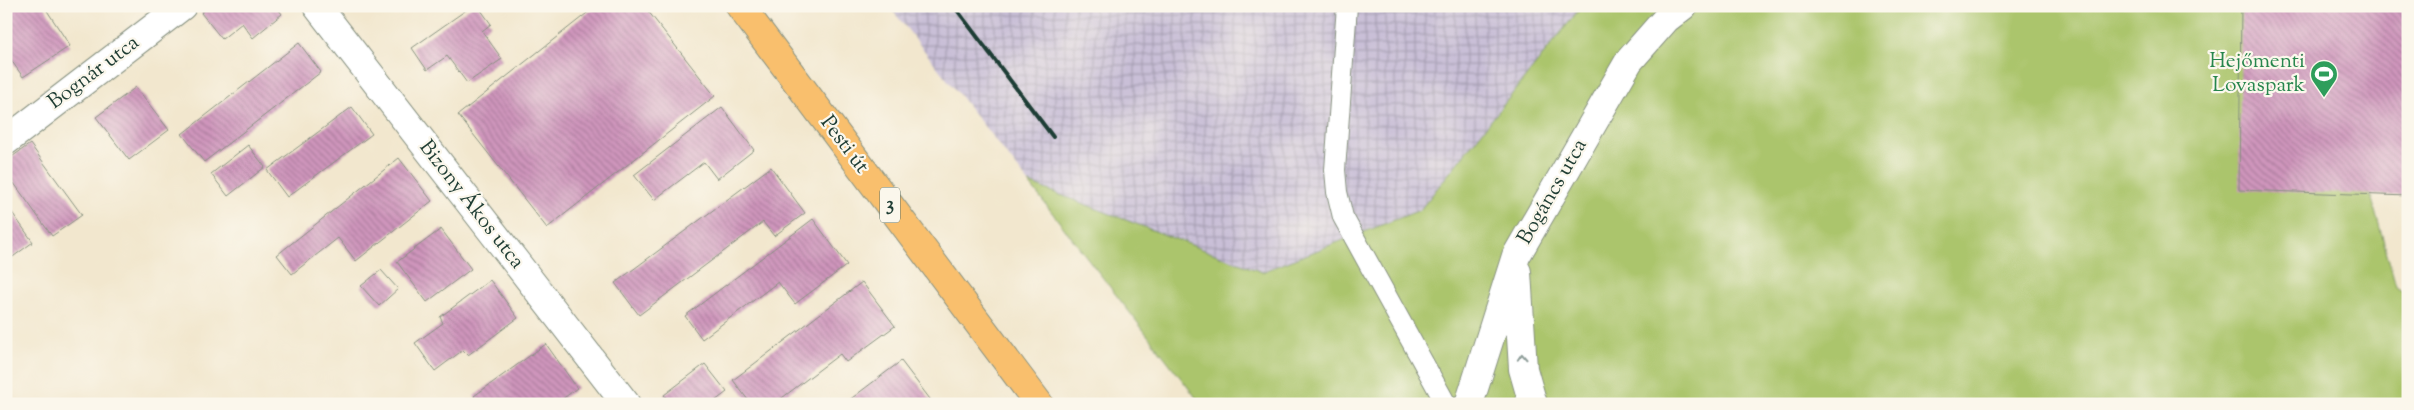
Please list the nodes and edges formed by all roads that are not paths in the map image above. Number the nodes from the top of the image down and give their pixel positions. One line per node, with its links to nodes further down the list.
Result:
1 (182, 6): 6 (street, Bognár utca)
2 (316, 6): 8 (street, Bizony Ákos utca)
3 (740, 6): 9 (main road, Pesti út / 3)
4 (1347, 6): 10 (lane)
5 (1683, 6): 7 (street, Bogáncs utca)
6 (6, 141)
7 (1516, 256): 11 (street, Bogáncs utca); 12 (street, one-way to 7)
8 (626, 404)
9 (1039, 404)
10 (1446, 404)
11 (1469, 404)
12 (1533, 404)

